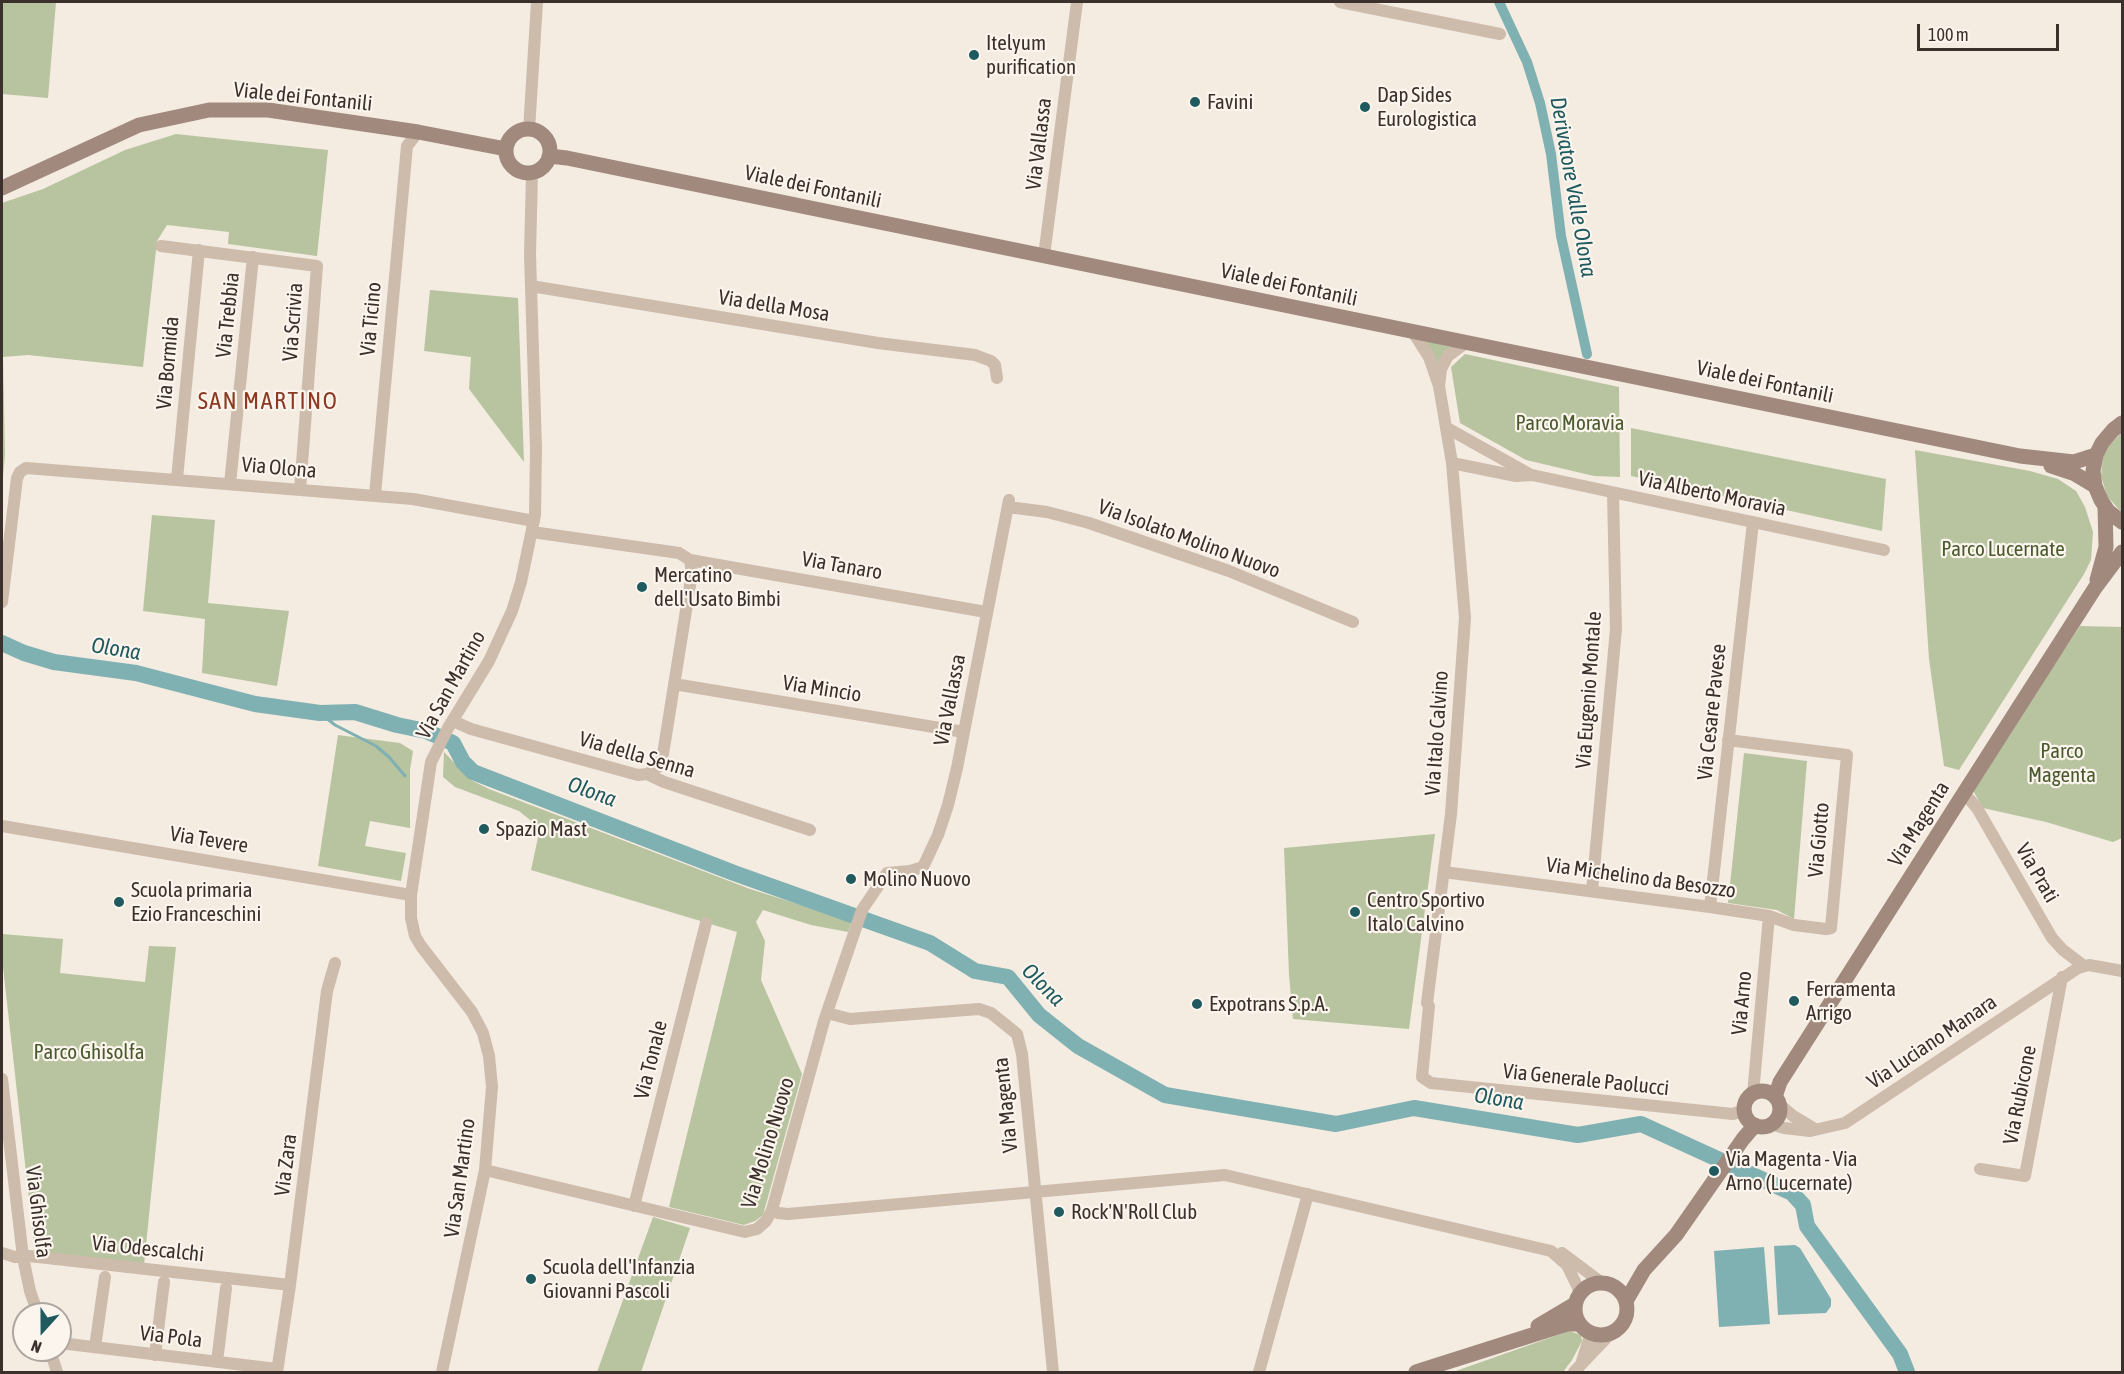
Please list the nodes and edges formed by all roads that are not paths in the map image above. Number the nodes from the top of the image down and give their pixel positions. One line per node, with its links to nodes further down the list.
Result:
1 (537, 2): 6 (street)
2 (1077, 2): 15 (street, Via Vallassa)
3 (1340, 2): 4 (street)
4 (1500, 34)
5 (396, 129): 7 (main road, Viale dei Fontanili); 8 (street); 12 (main road, Viale dei Fontanili)
6 (529, 130): 9 (main road); 10 (main road)
7 (418, 132): 8 (street); 9 (main road, Viale dei Fontanili)
8 (407, 146): 33 (street, Via Ticino)
9 (506, 148): 11 (main road)
10 (549, 156): 11 (main road); 15 (main road, Viale dei Fontanili)
11 (532, 173): 17 (street, Via San Martino)
12 (2, 188)
13 (161, 246): 14 (street)
14 (199, 250): 16 (street); 28 (street, Via Bormida)
15 (1044, 256): 18 (main road, Viale dei Fontanili)
16 (253, 257): 29 (street, Via Trebbia); 31 (street, Via Scrivia)
17 (531, 286): 20 (street, Via della Mosa); 38 (street, Via San Martino)
18 (1413, 332): 19 (main road, Viale dei Fontanili); 21 (street, Via Italo Calvino)
19 (1467, 342): 21 (street); 25 (main road, Viale dei Fontanili)
20 (997, 378)
21 (1439, 386): 23 (street, Via Italo Calvino)
22 (2122, 423): 24 (main road)
23 (1447, 428): 26 (street, Via Italo Calvino); 27 (street, Via Alberto Moravia)
24 (2096, 455): 25 (main road, Viale dei Fontanili); 30 (main road)
25 (2020, 456): 30 (main road, Viale dei Fontanili)
26 (1452, 464): 27 (street, Via Alberto Moravia); 54 (street, Via Italo Calvino)
27 (1532, 475): 32 (street, Via Alberto Moravia)
28 (177, 479): 29 (street, Via Olona); 43 (street, Via Olona)
29 (230, 484): 31 (street, Via Olona)
30 (2095, 486): 35 (main road)
31 (300, 489): 33 (street, Via Olona)
32 (1613, 493): 36 (street, Via Alberto Moravia); 56 (street, Via Eugenio Montale)
33 (375, 495): 38 (street, Via Olona)
34 (1008, 504): 44 (street, Via Vallassa); 45 (street, Via Isolato Molino Nuovo)
35 (2105, 507): 37 (main road); 42 (main road, Via Magenta)
36 (1753, 522): 39 (street, Via Alberto Moravia); 49 (street, Via Cesare Pavese)
37 (2122, 522)
38 (533, 526): 41 (street, Via Tanaro); 47 (street, Via San Martino)
39 (1884, 550)
40 (2122, 552): 42 (main road, Via Magenta)
41 (690, 560): 44 (street, Via Tanaro); 46 (street)
42 (2095, 588): 51 (main road, Via Magenta)
43 (2, 602)
44 (986, 612): 48 (street, Via Vallassa)
45 (1353, 621)
46 (674, 684): 48 (street, Via Mincio); 50 (street)
47 (450, 724): 50 (street, Via della Senna); 57 (street, Via San Martino)
48 (964, 732): 55 (street, Via Vallassa)
49 (1728, 741): 58 (street, Via Cesare Pavese); 61 (street, Via Giotto)
50 (647, 774): 53 (street, Via della Senna)
51 (1964, 793): 63 (street, Via Prati); 69 (main road, Via Magenta)
52 (2, 826): 57 (street, Via Tevere)
53 (810, 830)
54 (1444, 872): 56 (street, Via Michelino da Besozzo); 68 (street, Via Italo Calvino)
55 (887, 873): 66 (street, Via Molino Nuovo)
56 (1592, 891): 58 (street, Via Michelino da Besozzo)
57 (411, 895): 73 (street, Via San Martino)
58 (1710, 906): 59 (street, Via Michelino da Besozzo)
59 (1769, 916): 61 (street, Via Michelino da Besozzo); 69 (street, Via Arno)
60 (706, 923): 76 (street, Via Tonale)
61 (1831, 928)
62 (335, 963): 85 (street, Via Zara)
63 (2084, 966): 64 (street); 65 (street, Via Luciano Manara)
64 (2122, 970)
65 (2064, 976): 71 (street, Via Luciano Manara); 72 (street, Via Rubicone)
66 (827, 1013): 74 (street, Via Magenta); 77 (street, Via Molino Nuovo)
67 (2, 1079): 80 (street, Via Ghisolfa)
68 (1424, 1080): 70 (street, Via Generale Paolucci)
69 (1767, 1097): 70 (main road); 70 (main road); 71 (street)
70 (1754, 1120): 71 (street, Via Luciano Manara); 81 (main road)
71 (1814, 1129)
72 (1980, 1169)
73 (485, 1170): 76 (street, Via Molino Nuovo); 99 (street, Via San Martino)
74 (1035, 1191): 75 (street); 77 (street); 100 (street, Via Magenta)
75 (1308, 1194): 78 (street); 101 (street)
76 (634, 1206): 77 (street, Via Molino Nuovo)
77 (772, 1210)
78 (1538, 1247): 84 (street); 87 (street)
79 (2, 1253): 80 (street, Via Odescalchi)
80 (23, 1257): 85 (street, Via Odescalchi); 89 (street, Via Ghisolfa)
81 (1644, 1270): 84 (main road); 88 (main road)
82 (105, 1277): 94 (street)
83 (164, 1282): 95 (street)
84 (1608, 1284): 87 (main road); 88 (main road)
85 (290, 1285): 98 (street, Via Zara)
86 (226, 1288): 96 (street)
87 (1578, 1298): 90 (main road); 92 (main road)
88 (1626, 1301): 91 (main road)
89 (34, 1302)
90 (1585, 1328): 91 (main road); 92 (main road); 97 (street)
91 (1612, 1332): 97 (street)
92 (1509, 1342): 102 (main road)
93 (72, 1344): 94 (street, Via Pola)
94 (95, 1347): 95 (street, Via Pola)
95 (155, 1355): 96 (street, Via Pola)
96 (217, 1362): 98 (street, Via Pola)
97 (1577, 1369)
98 (277, 1371)
99 (442, 1372)
100 (1053, 1372)
101 (1259, 1372)
102 (1416, 1372)

